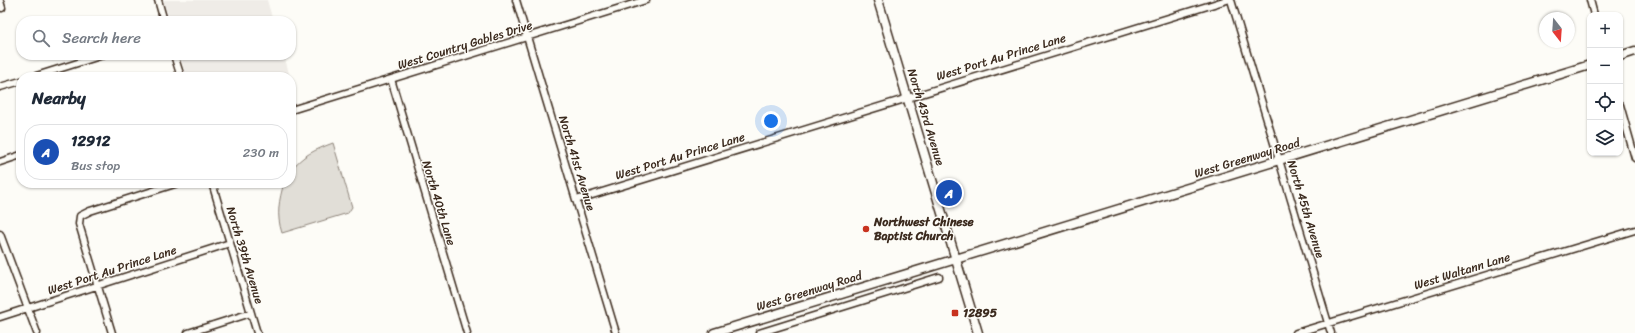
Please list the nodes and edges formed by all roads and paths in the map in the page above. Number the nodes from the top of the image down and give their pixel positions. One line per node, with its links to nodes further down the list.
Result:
1 (158, 0): 11 (street)
2 (516, 0): 12 (street, North 41st Avenue)
3 (646, 0): 12 (street, West Country Gables Drive)
4 (878, 0): 23 (main road, North 43rd Avenue)
5 (1227, 0): 23 (street, West Port Au Prince Lane)
6 (1232, 0): 28 (street, North 45th Avenue)
7 (1590, 0): 10 (street)
8 (0, 1): 9 (street)
9 (2, 8)
10 (1593, 12)
11 (163, 16)
12 (528, 37): 20 (street, West Country Gables Drive); 32 (street, North 41st Avenue)
13 (1635, 52): 14 (main road)
14 (1623, 55)
15 (87, 60): 18 (street)
16 (176, 60): 19 (street)
17 (1587, 66): 28 (main road, West Greenway Road)
18 (49, 72)
19 (179, 72)
20 (390, 80): 24 (street, West Country Gables Drive); 49 (street, North 40th Lane)
21 (16, 82): 22 (street)
22 (0, 87)
23 (907, 97): 32 (street, West Port Au Prince Lane); 36 (main road, North 43rd Avenue)
24 (296, 108)
25 (1623, 116): 27 (street)
26 (16, 157): 29 (street)
27 (1635, 158)
28 (1279, 160): 36 (main road, West Greenway Road); 44 (street, North 45th Avenue)
29 (0, 162)
30 (162, 188): 40 (street)
31 (214, 188): 35 (street, North 39th Avenue)
32 (576, 200): 50 (street, North 41st Avenue)
33 (1635, 230): 44 (street, West Waltann Lane)
34 (0, 237): 41 (street)
35 (230, 243): 40 (street, West Port Au Prince Lane); 42 (street, North 39th Avenue)
36 (956, 258): 37 (main road, West Greenway Road); 53 (main road, North 43rd Avenue)
37 (912, 272): 39 (street); 51 (main road, West Greenway Road)
38 (939, 277): 39 (street, West Greenway Road)
39 (916, 284): 52 (street, West Greenway Road)
40 (98, 285): 41 (street, West Port Au Prince Lane); 46 (street)
41 (28, 308): 43 (street, West Port Au Prince Lane); 45 (street)
42 (251, 313): 47 (street); 48 (street, North 39th Avenue)
43 (0, 317)
44 (1328, 323): 54 (street, West Waltann Lane); 55 (street, North 45th Avenue)
45 (37, 333)
46 (112, 333)
47 (188, 333)
48 (258, 333)
49 (466, 333)
50 (616, 333)
51 (714, 333)
52 (759, 333)
53 (978, 333)
54 (1296, 333)
55 (1331, 333)

